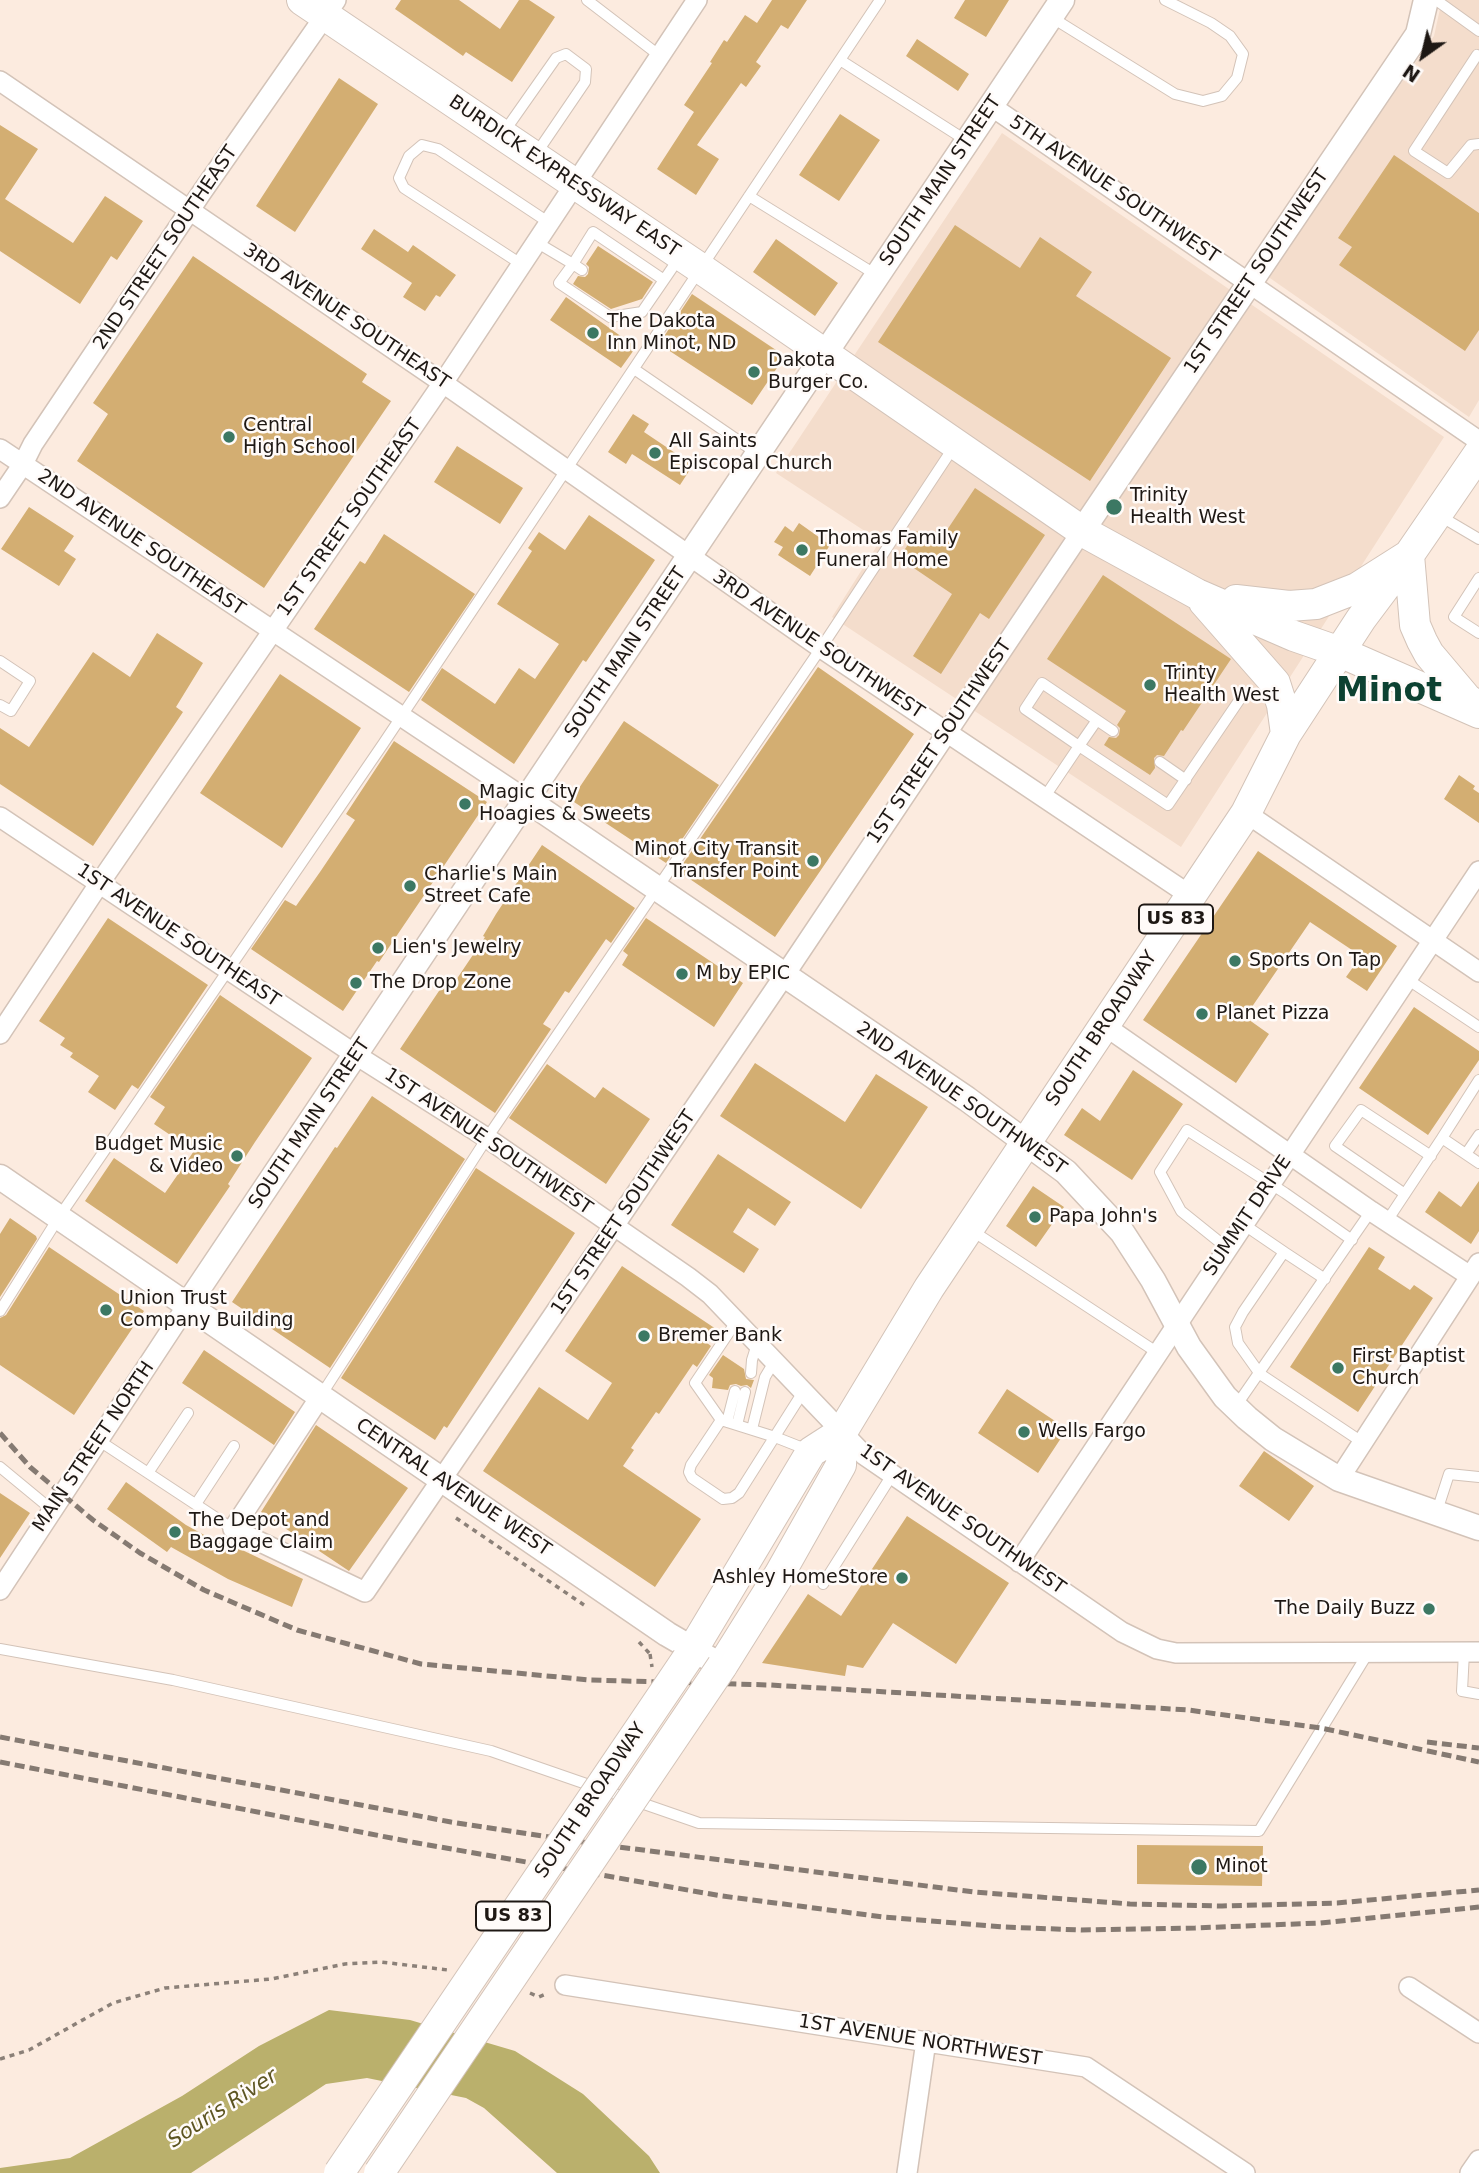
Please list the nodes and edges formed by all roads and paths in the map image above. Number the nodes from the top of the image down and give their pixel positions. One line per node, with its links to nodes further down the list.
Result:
1 (587, 0): 10 (lane)
2 (697, 0): 10 (street, 1ST STREET SOUTHEAST)
3 (880, 0): 12 (lane)
4 (1165, 0): 8 (lane)
5 (1426, 0): 30 (street, 1ST STREET SOUTHWEST)
6 (1436, 0): 9 (lane)
7 (321, 5): 15 (main road, BURDICK EXPRESSWAY EAST); 21 (street, 2ND STREET SOUTHEAST)
8 (1056, 8): 14 (street, SOUTH MAIN STREET)
9 (1479, 31)
10 (660, 56): 19 (street, 1ST STREET SOUTHEAST)
11 (1479, 56): 17 (lane)
12 (840, 60): 16 (lane); 20 (lane)
13 (0, 81): 21 (street, 3RD AVENUE SOUTHEAST)
14 (991, 106): 16 (street, SOUTH MAIN STREET); 30 (street, 5TH AVENUE SOUTHWEST)
15 (502, 135): 18 (main road, BURDICK EXPRESSWAY EAST); 18 (lane)
16 (968, 141): 28 (street, SOUTH MAIN STREET)
17 (1479, 144)
18 (534, 157): 19 (main road, BURDICK EXPRESSWAY EAST)
19 (573, 184): 22 (street, 1ST STREET SOUTHEAST); 23 (main road, BURDICK EXPRESSWAY EAST)
20 (748, 196): 25 (lane); 28 (lane)
21 (190, 211): 35 (street, 3RD AVENUE SOUTHEAST); 41 (street, 2ND STREET SOUTHEAST)
22 (548, 222): 24 (street, 1ST STREET SOUTHEAST); 26 (lane)
23 (612, 227): 25 (main road, BURDICK EXPRESSWAY EAST); 27 (lane); 29 (lane)
24 (535, 242): 26 (street, 1ST STREET SOUTHEAST); 27 (lane)
25 (690, 262): 29 (lane); 33 (main road, BURDICK EXPRESSWAY EAST); 34 (lane)
26 (521, 264): 35 (street, 1ST STREET SOUTHEAST)
27 (577, 267): 32 (lane)
28 (878, 276): 33 (street, SOUTH MAIN STREET)
29 (664, 280): 32 (lane)
30 (1249, 282): 36 (street, 5TH AVENUE SOUTHWEST); 45 (street, 1ST STREET SOUTHWEST)
31 (629, 303): 32 (lane)
32 (642, 312)
33 (826, 355): 37 (main road, BURDICK EXPRESSWAY EAST); 40 (street, SOUTH MAIN STREET)
34 (634, 369): 40 (lane); 42 (lane)
35 (443, 383): 42 (street, 3RD AVENUE SOUTHEAST); 51 (street, 1ST STREET SOUTHEAST)
36 (1479, 441)
37 (955, 445): 45 (main road, BURDICK EXPRESSWAY EAST); 53 (lane)
38 (0, 449): 41 (street, 2ND AVENUE SOUTHEAST)
39 (1479, 453): 44 (main road, SOUTH BROADWAY / US 83)
40 (759, 455): 48 (street, SOUTH MAIN STREET)
41 (23, 464): 43 (street, 2ND STREET SOUTHEAST); 51 (street, 2ND AVENUE SOUTHEAST)
42 (568, 469): 48 (street, 3RD AVENUE SOUTHEAST); 59 (lane)
43 (0, 498)
44 (1438, 514): 46 (lane); 47 (main road, SOUTH BROADWAY / US 83)
45 (1082, 531): 50 (main road, BURDICK EXPRESSWAY EAST); 62 (street, 1ST STREET SOUTHWEST)
46 (1479, 539)
47 (1409, 555): 50 (main road); 54 (main road, SOUTH BROADWAY / US 83); 58 (main road)
48 (690, 557): 53 (street, 3RD AVENUE SOUTHWEST); 68 (street, SOUTH MAIN STREET)
49 (1479, 578): 52 (lane)
50 (1197, 594): 54 (main road); 63 (main road)
51 (272, 631): 59 (street, 2ND AVENUE SOUTHEAST); 72 (street, 1ST STREET SOUTHEAST)
52 (1479, 633)
53 (821, 648): 62 (street, 3RD AVENUE SOUTHWEST); 73 (lane)
54 (1340, 652): 58 (main road); 63 (main road, SOUTH BROADWAY / US 83)
55 (0, 661): 57 (lane)
56 (1240, 699): 66 (lane)
57 (0, 705)
58 (1478, 705)
59 (401, 716): 68 (street, 2ND AVENUE SOUTHEAST); 76 (lane)
60 (1097, 720): 61 (lane); 64 (lane); 64 (lane)
61 (1114, 731)
62 (947, 732): 67 (street, 3RD AVENUE SOUTHWEST); 78 (street, 1ST STREET SOUTHWEST)
63 (1286, 734): 69 (main road, SOUTH BROADWAY / US 83)
64 (1079, 746): 66 (lane); 67 (lane)
65 (1160, 762): 66 (lane)
66 (1186, 780)
67 (1044, 798): 74 (street, 3RD AVENUE SOUTHWEST)
68 (527, 800): 73 (street, 2ND AVENUE SOUTHWEST); 83 (street, SOUTH MAIN STREET)
69 (1246, 813): 74 (main road, SOUTH BROADWAY / US 83); 75 (street)
70 (0, 817): 72 (street, 1ST AVENUE SOUTHEAST)
71 (1479, 871): 75 (street, SUMMIT DRIVE)
72 (99, 884): 76 (street, 1ST AVENUE SOUTHEAST); 82 (street, 1ST STREET SOUTHEAST)
73 (657, 890): 78 (street, 2ND AVENUE SOUTHWEST); 86 (lane)
74 (1191, 896): 80 (main road, SOUTH BROADWAY / US 83)
75 (1433, 940): 77 (street); 79 (street, SUMMIT DRIVE)
76 (228, 970): 83 (street, 1ST AVENUE SOUTHEAST); 97 (lane)
77 (1479, 972)
78 (785, 976): 88 (street, 2ND AVENUE SOUTHWEST); 99 (street, 1ST STREET SOUTHWEST)
79 (1407, 979): 81 (lane); 89 (street, SUMMIT DRIVE)
80 (1105, 1026): 88 (main road, SOUTH BROADWAY / US 83); 89 (street)
81 (1479, 1027)
82 (0, 1034)
83 (356, 1055): 86 (street, 1ST AVENUE SOUTHWEST); 106 (street, SOUTH MAIN STREET)
84 (1479, 1080): 87 (lane)
85 (1479, 1135): 90 (lane)
86 (487, 1138): 99 (street, 1ST AVENUE SOUTHWEST); 118 (lane)
87 (1442, 1138): 90 (lane); 91 (lane)
88 (1026, 1142): 100 (main road, SOUTH BROADWAY / US 83); 109 (street, 2ND AVENUE SOUTHWEST)
89 (1290, 1153): 94 (street, SUMMIT DRIVE); 96 (street)
90 (1466, 1154): 92 (lane)
91 (1431, 1156): 95 (lane); 95 (lane)
92 (1479, 1163)
93 (0, 1177): 97 (street, CENTRAL AVENUE WEST)
94 (1269, 1185): 98 (street, SUMMIT DRIVE); 101 (lane); 102 (lane)
95 (1405, 1194): 96 (lane)
96 (1379, 1216): 101 (lane); 104 (street)
97 (59, 1217): 106 (street, CENTRAL AVENUE WEST); 107 (lane)
98 (1243, 1224): 102 (street, SUMMIT DRIVE); 103 (lane)
99 (614, 1226): 108 (street, 1ST AVENUE SOUTHWEST); 134 (street, 1ST STREET SOUTHWEST)
100 (968, 1228): 111 (lane); 123 (main road, SOUTH BROADWAY / US 83)
101 (1352, 1240): 105 (lane)
102 (1227, 1248): 109 (street, SUMMIT DRIVE)
103 (1284, 1252): 105 (lane); 115 (lane)
104 (1476, 1274): 126 (street)
105 (1325, 1279): 115 (lane)
106 (188, 1304): 118 (street, CENTRAL AVENUE WEST); 125 (street, MAIN STREET NORTH)
107 (0, 1311)
108 (736, 1322): 110 (street, 1ST AVENUE SOUTHWEST); 121 (lane)
109 (1177, 1324): 111 (street, SUMMIT DRIVE); 119 (street, 2ND AVENUE SOUTHWEST)
110 (754, 1352): 112 (street, 1ST AVENUE SOUTHWEST); 113 (lane); 114 (lane)
111 (1158, 1353): 141 (street, SUMMIT DRIVE)
112 (774, 1362): 117 (street, 1ST AVENUE SOUTHWEST); 122 (lane)
113 (740, 1368)
114 (751, 1373)
115 (1260, 1374): 119 (lane); 126 (lane)
116 (740, 1391): 121 (lane)
117 (803, 1392): 123 (street, 1ST AVENUE SOUTHWEST); 124 (lane)
118 (320, 1397): 134 (street, CENTRAL AVENUE WEST); 140 (street)
119 (1236, 1407): 133 (street, 2ND AVENUE SOUTHWEST)
120 (188, 1413): 130 (lane)
121 (729, 1422): 122 (lane); 124 (lane)
122 (752, 1429): 124 (lane)
123 (842, 1432): 128 (main road, SOUTH BROADWAY / US 83); 131 (street, 1ST AVENUE SOUTHWEST); 151 (main road, SOUTH BROADWAY / US 83)
124 (775, 1437): 128 (lane)
125 (98, 1440): 130 (lane); 136 (street, MAIN STREET NORTH)
126 (1362, 1442): 133 (street)
127 (234, 1446): 135 (lane)
128 (811, 1452): 150 (main road, SOUTH BROADWAY / US 83)
129 (0, 1467): 136 (lane)
130 (148, 1474): 135 (lane)
131 (892, 1475): 141 (street, 1ST AVENUE SOUTHWEST); 142 (lane)
132 (1479, 1477): 137 (lane)
133 (1339, 1479): 137 (street, 2ND AVENUE SOUTHWEST)
134 (443, 1480): 140 (street, 1ST STREET SOUTHWEST); 150 (street, CENTRAL AVENUE WEST)
135 (195, 1504): 140 (lane)
136 (52, 1510): 143 (street, MAIN STREET NORTH)
137 (1436, 1514): 139 (street, 2ND AVENUE SOUTHWEST)
138 (456, 1518): 144 (path)
139 (1479, 1528)
140 (233, 1529)
141 (1019, 1562): 148 (street, 1ST AVENUE SOUTHWEST)
142 (823, 1584)
143 (0, 1590)
144 (591, 1610)
145 (633, 1638): 149 (path)
146 (0, 1649): 148 (lane)
147 (1472, 1652): 148 (street, 1ST AVENUE SOUTHWEST); 152 (lane)
148 (1369, 1653)
149 (650, 1654)
150 (690, 1655): 151 (street, CENTRAL AVENUE WEST); 161 (main road, SOUTH BROADWAY / US 83, bridge)
151 (722, 1666): 162 (main road, SOUTH BROADWAY / US 83, bridge)
152 (1479, 1694)
153 (449, 1970): 159 (path)
154 (565, 1985): 156 (path); 158 (street, 1ST AVENUE NORTHWEST)
155 (1409, 1987): 157 (street)
156 (528, 1993)
157 (1479, 2032)
158 (926, 2041): 163 (street); 164 (street, 1ST AVENUE NORTHWEST)
159 (0, 2059)
160 (1479, 2160): 165 (street)
161 (339, 2173)
162 (379, 2173)
163 (907, 2173)
164 (1245, 2173)
165 (1470, 2173)

